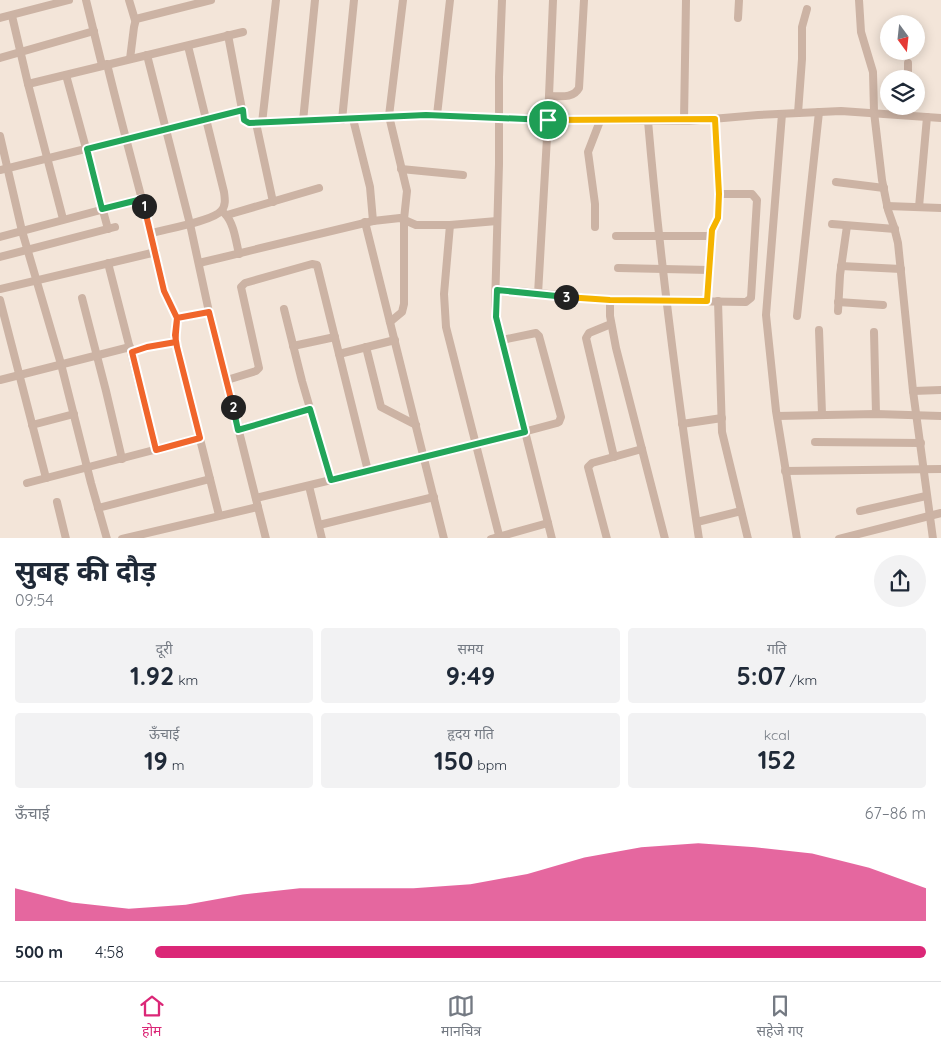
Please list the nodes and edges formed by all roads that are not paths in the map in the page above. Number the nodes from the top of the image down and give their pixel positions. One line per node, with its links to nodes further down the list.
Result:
1 (68, 0): 19 (street)
2 (86, 0): 23 (street)
3 (129, 0): 22 (street)
4 (171, 0): 17 (street)
5 (211, 0): 17 (street)
6 (276, 0): 58 (street)
7 (315, 0): 55 (street)
8 (354, 0): 52 (street)
9 (403, 0): 45 (street)
10 (450, 0): 43 (street)
11 (502, 0): 47 (street)
12 (553, 0): 36 (street)
13 (584, 0): 36 (street)
14 (686, 0): 54 (street)
15 (738, 0): 21 (street)
16 (859, 0): 39 (street)
17 (173, 9): 22 (street)
18 (807, 9): 40 (street)
19 (12, 16): 20 (street); 27 (street)
20 (0, 18)
21 (738, 18)
22 (135, 20): 30 (street)
23 (94, 31): 27 (street); 32 (street)
24 (243, 32): 25 (street)
25 (228, 36): 26 (street); 37 (street)
26 (188, 46): 28 (street); 49 (street)
27 (20, 51): 29 (street); 35 (street)
28 (146, 55): 30 (street); 59 (street)
29 (0, 58)
30 (130, 59): 32 (street)
31 (908, 64): 33 (street)
32 (105, 65): 34 (street); 61 (street)
33 (908, 70)
34 (66, 75): 35 (street); 62 (street)
35 (28, 84): 63 (street)
36 (549, 96): 53 (street)
37 (243, 110): 49 (street); 58 (street)
38 (819, 112): 39 (street); 40 (street); 120 (street)
39 (874, 112): 41 (street); 69 (street)
40 (798, 113): 42 (street)
41 (880, 113)
42 (782, 114): 51 (street); 145 (street)
43 (438, 115): 45 (street); 47 (street)
44 (908, 115): 46 (street)
45 (389, 116): 50 (street); 65 (street)
46 (927, 116): 48 (street); 74 (street)
47 (499, 118): 53 (street); 80 (street)
48 (941, 118)
49 (206, 119): 59 (street); 77 (street)
50 (353, 119): 52 (street); 81 (street)
51 (715, 119): 54 (street); 70 (street)
52 (342, 120): 55 (street)
53 (548, 120): 56 (street); 108 (street)
54 (684, 120): 57 (street)
55 (303, 121): 58 (street)
56 (600, 121): 57 (street); 86 (street)
57 (648, 121): 93 (street)
58 (259, 123): 72 (street)
59 (165, 129): 61 (street); 82 (street)
60 (0, 136): 64 (street)
61 (125, 138): 62 (street); 71 (street)
62 (87, 149): 63 (street); 76 (street)
63 (47, 159): 64 (street); 78 (street)
64 (4, 169): 88 (street)
65 (401, 169): 66 (street); 79 (street)
66 (463, 175)
67 (836, 182): 69 (street)
68 (319, 188): 72 (street)
69 (884, 188): 73 (street)
70 (719, 194): 91 (street); 114 (street)
71 (142, 199): 76 (street); 89 (street)
72 (273, 202): 77 (street)
73 (887, 206): 74 (street); 87 (street)
74 (919, 207): 75 (street)
75 (941, 208)
76 (102, 209): 78 (street); 94 (street)
77 (224, 213): 82 (street); 96 (street)
78 (63, 219): 88 (street)
79 (404, 219): 81 (street); 84 (street); 122 (street)
80 (497, 221): 84 (street); 107 (street)
81 (369, 222): 96 (street); 122 (street)
82 (190, 224): 89 (street); 99 (street)
83 (832, 224): 85 (street)
84 (450, 225): 157 (street)
85 (848, 226): 87 (street); 100 (street)
86 (595, 227)
87 (895, 229): 102 (street)
88 (22, 231): 92 (street); 94 (street)
89 (152, 232): 95 (street)
90 (616, 236): 93 (street)
91 (711, 236): 93 (street); 104 (street)
92 (0, 237)
93 (659, 237): 103 (street)
94 (27, 250): 97 (street); 105 (street)
95 (156, 252): 98 (street); 121 (street)
96 (239, 254): 99 (street)
97 (0, 257)
98 (108, 262): 105 (street); 132 (street)
99 (199, 263): 119 (street)
100 (841, 266): 102 (street); 115 (street)
101 (618, 268): 103 (street)
102 (901, 269): 140 (street)
103 (663, 270): 104 (street); 112 (street)
104 (708, 270): 113 (street)
105 (37, 280): 106 (street); 135 (street)
106 (0, 289)
107 (497, 290): 108 (street); 128 (street)
108 (538, 294): 111 (street)
109 (82, 298): 134 (street)
110 (0, 300): 136 (street)
111 (610, 300): 112 (street); 123 (street)
112 (666, 301): 113 (street); 149 (street)
113 (707, 301): 114 (street)
114 (718, 301): 148 (street)
115 (838, 302): 116 (street); 118 (street)
116 (883, 305)
117 (284, 309): 130 (street)
118 (838, 311)
119 (209, 312): 121 (street); 138 (street)
120 (797, 316)
121 (177, 318): 129 (street)
122 (390, 322): 127 (street)
123 (611, 324): 158 (street); 161 (street)
124 (819, 330): 143 (street)
125 (874, 332): 144 (street)
126 (335, 337): 130 (street); 133 (street); 138 (street)
127 (395, 340): 131 (street); 151 (street)
128 (502, 340): 153 (street); 153 (street)
129 (176, 342): 132 (street); 154 (street)
130 (293, 346): 141 (street)
131 (366, 347): 133 (street); 151 (street)
132 (131, 349): 134 (street); 159 (street)
133 (339, 354): 166 (street)
134 (97, 355): 135 (street); 162 (street)
135 (61, 364): 136 (street); 142 (street)
136 (18, 375): 137 (street); 150 (street)
137 (0, 380)
138 (227, 380): 152 (street)
139 (941, 390): 140 (street)
140 (913, 391): 146 (street)
141 (310, 409): 152 (street); 170 (street)
142 (74, 414): 150 (street); 163 (street)
143 (822, 414): 144 (street); 145 (street)
144 (876, 414): 146 (street)
145 (777, 416): 167 (street)
146 (918, 416): 147 (street); 156 (street)
147 (941, 416)
148 (722, 418): 149 (street); 178 (street)
149 (682, 424): 183 (street)
150 (32, 425): 168 (street)
151 (416, 425): 160 (street)
152 (238, 430): 176 (street)
153 (525, 432): 157 (street); 184 (street)
154 (200, 438): 159 (street); 169 (street)
155 (815, 442): 156 (street)
156 (921, 443): 164 (street)
157 (476, 445): 160 (street); 186 (street)
158 (642, 449): 161 (street); 196 (street)
159 (156, 450): 162 (street)
160 (424, 456): 166 (street); 174 (street)
161 (614, 457): 195 (street)
162 (122, 459): 163 (street)
163 (87, 468): 168 (street); 177 (street)
164 (923, 470): 165 (street); 167 (street); 173 (street)
165 (941, 470)
166 (368, 471): 170 (street)
167 (785, 471): 199 (street)
168 (46, 478): 171 (street)
169 (210, 479): 177 (street); 181 (street)
170 (331, 480): 172 (street)
171 (27, 483)
172 (309, 486): 176 (street); 185 (street)
173 (926, 496): 179 (street); 182 (street)
174 (434, 497): 185 (street); 192 (street)
175 (57, 502): 187 (street)
176 (257, 502): 181 (street); 190 (street)
177 (98, 508): 188 (street)
178 (741, 511): 183 (street); 198 (street)
179 (860, 512)
180 (941, 513): 182 (street)
181 (219, 515): 189 (street)
182 (929, 516): 200 (street); 201 (street)
183 (697, 522): 197 (street)
184 (548, 523): 186 (street); 194 (street)
185 (319, 525): 191 (street)
186 (500, 537): 193 (street)
187 (66, 538)
188 (107, 538)
189 (122, 538)
190 (266, 538)
191 (322, 538)
192 (444, 538)
193 (490, 538)
194 (552, 538)
195 (607, 538)
196 (665, 538)
197 (699, 538)
198 (748, 538)
199 (797, 538)
200 (839, 538)
201 (933, 538)

